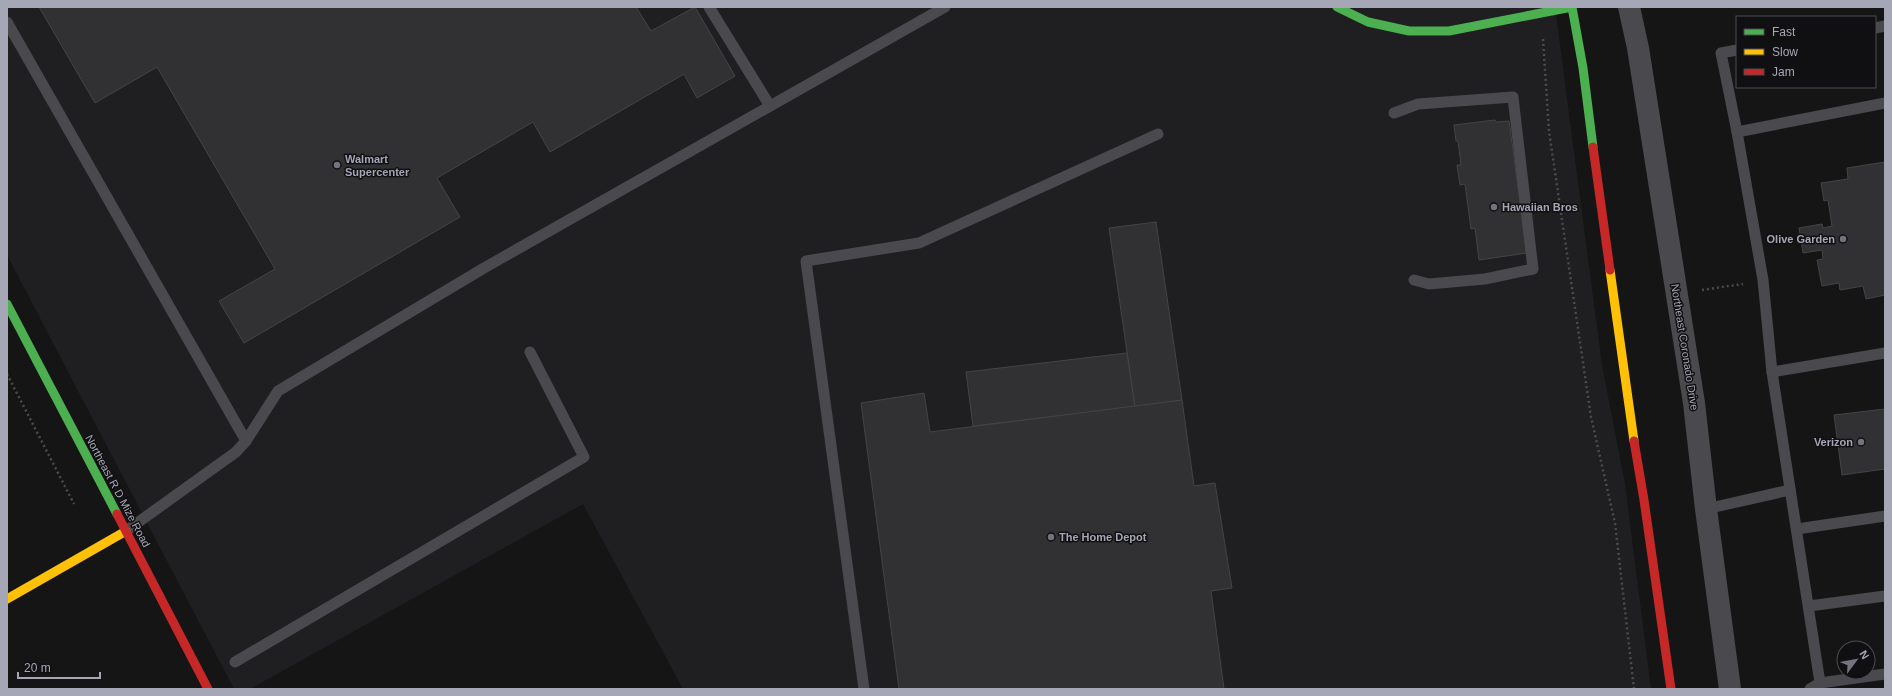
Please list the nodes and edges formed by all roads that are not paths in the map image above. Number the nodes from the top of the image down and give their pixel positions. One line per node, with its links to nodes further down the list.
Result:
1 (709, 7): 9 (lane)
2 (945, 7): 9 (lane)
3 (1337, 7): 4 (street)
4 (1572, 7): 32 (street)
5 (1629, 7): 20 (street, Northeast Coronado Drive)
6 (7, 22): 18 (lane)
7 (1736, 50): 11 (lane)
8 (1885, 103): 11 (lane)
9 (770, 106): 18 (lane)
10 (1394, 113): 13 (lane)
11 (1737, 132): 17 (lane)
12 (1158, 134): 31 (lane)
13 (1414, 280)
14 (7, 304): 23 (street, Northeast R D Mize Road)
15 (530, 352): 27 (lane)
16 (1885, 353): 17 (lane)
17 (1772, 372): 19 (lane)
18 (246, 441): 23 (lane)
19 (1790, 490): 20 (lane); 22 (lane)
20 (1706, 509): 33 (street, Northeast Coronado Drive)
21 (1885, 516): 22 (lane)
22 (1797, 529): 26 (lane)
23 (126, 531): 25 (street); 30 (street, Northeast R D Mize Road)
24 (1885, 596): 26 (lane)
25 (7, 599)
26 (1809, 606): 29 (lane)
27 (235, 662)
28 (1885, 674): 29 (lane)
29 (1820, 683): 34 (lane)
30 (208, 689)
31 (864, 689)
32 (1671, 689)
33 (1730, 689)
34 (1810, 689)

